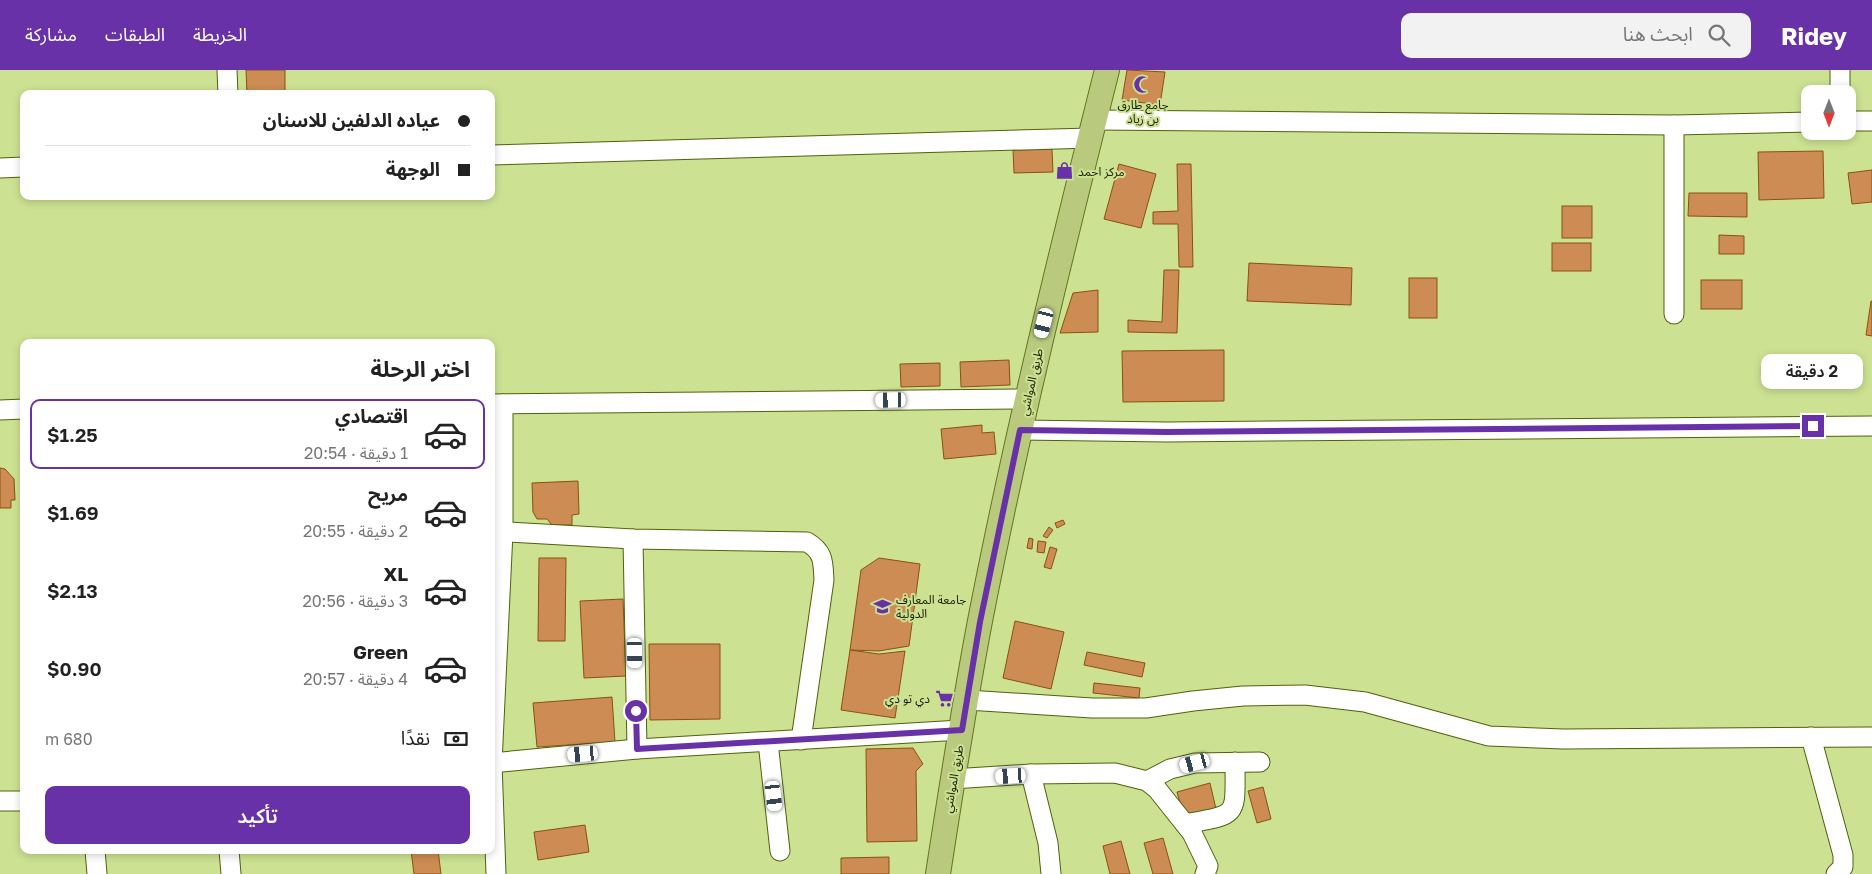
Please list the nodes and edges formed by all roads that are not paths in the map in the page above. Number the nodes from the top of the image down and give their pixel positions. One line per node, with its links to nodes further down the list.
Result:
1 (228, 70): 5 (street)
2 (1107, 70): 10 (main road, طريق المواشي)
3 (1840, 70): 4 (street)
4 (1840, 85)
5 (228, 90)
6 (1856, 121): 7 (street)
7 (1872, 121)
8 (1801, 122): 9 (street)
9 (1674, 126): 10 (street); 14 (street)
10 (1093, 129): 11 (street); 15 (main road, طريق المواشي)
11 (495, 155)
12 (20, 167): 13 (street)
13 (0, 168)
14 (1674, 314)
15 (1027, 399): 16 (street); 20 (main road, طريق المواشي)
16 (497, 404): 21 (street)
17 (0, 410): 18 (street)
18 (20, 410)
19 (1872, 426): 20 (street)
20 (1020, 430): 24 (main road, طريق المواشي)
21 (497, 531): 22 (street); 23 (street)
22 (633, 539): 28 (street); 30 (street)
23 (495, 641)
24 (967, 700): 25 (main road, طريق المواشي); 26 (street)
25 (962, 730): 28 (street); 35 (main road, طريق المواشي)
26 (1811, 737): 27 (street); 50 (street)
27 (1872, 737)
28 (801, 740): 29 (street)
29 (768, 742): 30 (street); 41 (street)
30 (637, 749): 33 (street)
31 (1235, 762): 32 (street); 36 (street); 39 (street)
32 (1260, 762)
33 (495, 763)
34 (1031, 774): 35 (street); 36 (street); 48 (street)
35 (952, 779): 47 (main road, طريق المواشي)
36 (1147, 781): 39 (street)
37 (0, 801): 38 (street)
38 (20, 801)
39 (1185, 824): 49 (street)
40 (495, 846): 46 (street)
41 (780, 851)
42 (95, 854): 44 (street)
43 (229, 854): 45 (street)
44 (97, 874)
45 (231, 874)
46 (496, 874)
47 (938, 874)
48 (1051, 874)
49 (1206, 874)
50 (1836, 874)

